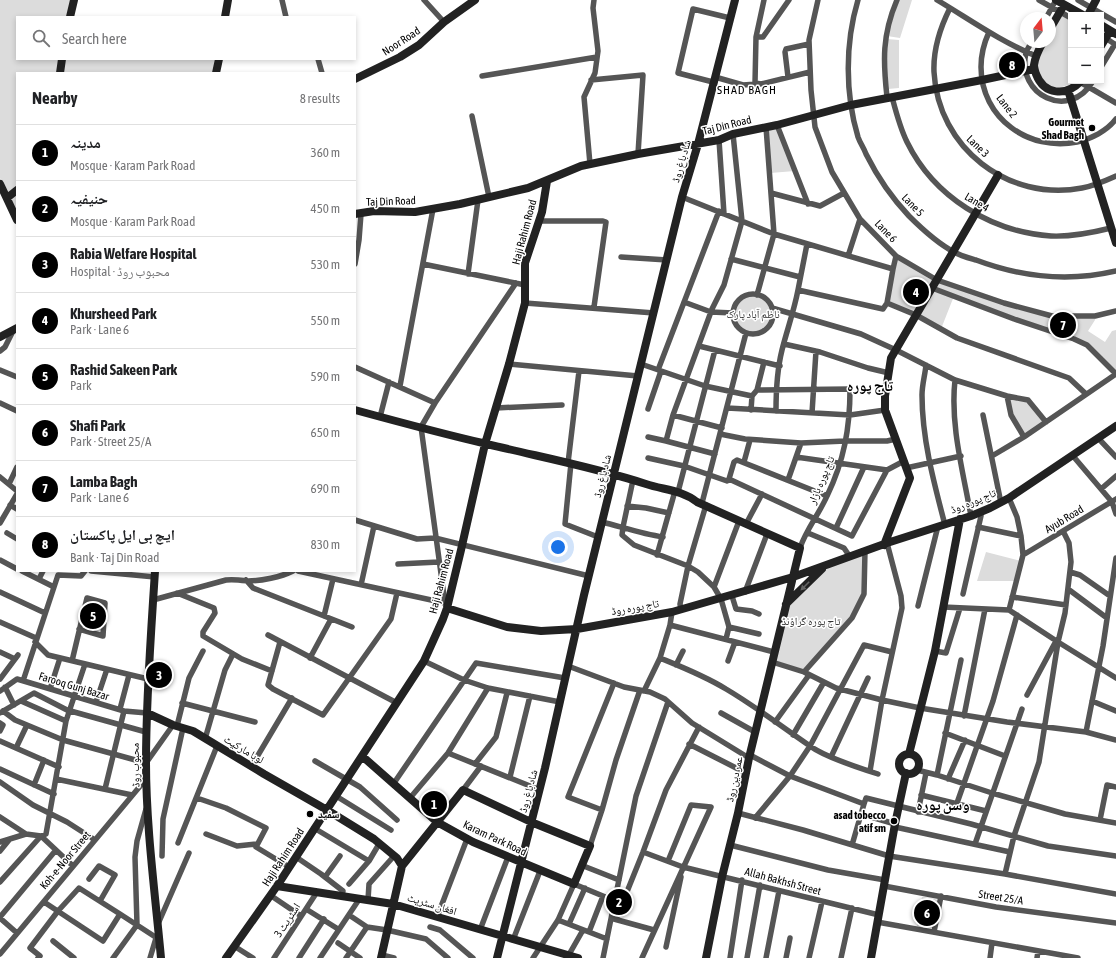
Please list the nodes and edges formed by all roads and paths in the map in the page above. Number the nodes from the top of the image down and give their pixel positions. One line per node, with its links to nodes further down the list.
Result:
1 (74, 0): 24 (main road)
2 (228, 0): 25 (main road)
3 (282, 0): 26 (street)
4 (424, 0): 29 (street)
5 (475, 0): 29 (main road, Noor Road)
6 (594, 0): 40 (street)
7 (735, 0): 27 (main road, شاد باغ روڈ)
8 (764, 0): 33 (street)
9 (789, 0): 33 (street)
10 (818, 0): 34 (street, Lane 6)
11 (858, 0): 67 (street, Lane 5)
12 (897, 0): 64 (street, Lane 4)
13 (937, 0): 18 (street)
14 (1039, 0): 17 (street)
15 (1078, 0): 20 (street)
16 (1096, 0): 20 (main road)
17 (1055, 3): 19 (main road); 21 (street)
18 (950, 8): 31 (street); 62 (street, Lane 3)
19 (1062, 8): 22 (main road); 23 (street); 28 (main road)
20 (1090, 11): 30 (street)
21 (1050, 12)
22 (1074, 12)
23 (1068, 15)
24 (70, 16)
25 (225, 16)
26 (286, 16)
27 (730, 18): 55 (main road, شاد باغ روڈ); 55 (street)
28 (1056, 18)
29 (444, 22): 53 (main road, Noor Road)
30 (1116, 22): 32 (street)
31 (989, 32): 38 (street); 56 (street, Lane 2)
32 (1108, 35): 35 (street)
33 (756, 37): 57 (street)
34 (809, 44): 50 (street, Lane 6); 52 (street)
35 (1115, 44): 44 (street)
36 (1028, 48): 38 (street)
37 (1040, 48): 39 (main road)
38 (1026, 52): 39 (street); 46 (street)
39 (1036, 56): 45 (main road)
40 (597, 57): 51 (street); 54 (street)
41 (62, 60): 47 (main road)
42 (219, 60): 48 (main road)
43 (318, 60): 49 (street)
44 (1104, 63)
45 (1034, 69): 46 (main road, Taj Din Road); 63 (main road)
46 (1025, 71): 56 (main road, Taj Din Road); 65 (street)
47 (60, 72)
48 (216, 72)
49 (322, 72)
50 (810, 72): 52 (street); 68 (street, Lane 6)
51 (482, 76)
52 (788, 77): 57 (street)
53 (356, 79)
54 (592, 80): 77 (street); 78 (street)
55 (714, 80): 57 (street); 76 (main road, شاد باغ روڈ)
56 (982, 80): 62 (main road, Taj Din Road); 75 (street, Lane 2)
57 (758, 84)
58 (1077, 84): 63 (main road)
59 (1084, 84): 61 (street)
60 (1091, 84): 61 (street)
61 (1089, 87): 65 (street); 66 (street)
62 (936, 88): 64 (main road, Taj Din Road); 79 (street, Lane 3)
63 (1068, 90): 65 (main road)
64 (889, 97): 67 (main road, Taj Din Road); 95 (street, Lane 4)
65 (1071, 100): 75 (main road)
66 (1116, 104)
67 (851, 105): 68 (main road, Taj Din Road); 104 (street, Lane 5)
68 (813, 115): 71 (main road, Taj Din Road); 86 (street, Lane 6)
69 (472, 116): 87 (street)
70 (1116, 119): 75 (street, Lane 2)
71 (777, 125): 72 (main road, Taj Din Road); 91 (street)
72 (766, 127): 73 (main road, Taj Din Road); 85 (street)
73 (733, 134): 74 (main road, Taj Din Road); 99 (street)
74 (719, 140): 76 (main road, Taj Din Road); 93 (street)
75 (1084, 140): 83 (main road)
76 (698, 144): 77 (main road, Taj Din Road); 88 (main road, شاد باغ روڈ)
77 (638, 154): 78 (main road, Taj Din Road)
78 (590, 164): 81 (main road, Taj Din Road)
79 (998, 175): 83 (street, Lane 3); 95 (main road)
80 (1116, 176): 83 (street, Lane 3)
81 (546, 181): 87 (main road, Taj Din Road); 98 (main road, Haji Rahim Road)
82 (0, 184): 89 (main road)
83 (1097, 184): 100 (main road)
84 (16, 191): 89 (main road)
85 (771, 192): 91 (street); 101 (street)
86 (844, 193): 91 (street); 97 (street, Lane 6)
87 (490, 197): 90 (main road, Taj Din Road)
88 (682, 197): 93 (street); 110 (main road, شاد باغ روڈ)
89 (7, 198): 96 (main road)
90 (478, 200): 92 (main road, Taj Din Road); 115 (street)
91 (808, 204)
92 (433, 209): 94 (main road, Taj Din Road); 111 (street)
93 (721, 212): 99 (street); 123 (street)
94 (358, 214): 108 (street)
95 (975, 214): 100 (street, Lane 4); 104 (main road)
96 (16, 218)
97 (860, 219): 105 (street); 106 (street, Lane 6)
98 (539, 221): 119 (main road, Haji Rahim Road); 126 (street)
99 (742, 221): 101 (street); 109 (street)
100 (1113, 231): 102 (main road)
101 (774, 234): 103 (street); 112 (street)
102 (1116, 243)
103 (806, 244): 105 (street); 116 (street)
104 (954, 252): 114 (street, Lane 5); 117 (main road)
105 (848, 256): 113 (street)
106 (896, 256): 113 (street); 117 (street, Lane 6)
107 (621, 257): 110 (street)
108 (356, 258)
109 (731, 259): 112 (street); 129 (street)
110 (667, 260): 130 (main road, شاد باغ روڈ)
111 (423, 264): 115 (street); 160 (street)
112 (765, 268): 116 (street); 122 (street)
113 (893, 270): 125 (street)
114 (1116, 271)
115 (468, 274): 118 (street)
116 (800, 277): 121 (street)
117 (937, 280): 120 (main road); 128 (street, Lane 6)
118 (516, 283): 119 (street); 170 (street)
119 (524, 285): 124 (main road, Haji Rahim Road)
120 (932, 288): 133 (main road); 154 (street)
121 (798, 290): 125 (street); 132 (street)
122 (757, 295): 127 (street); 131 (street)
123 (684, 302): 129 (street); 151 (street)
124 (524, 303): 126 (street); 145 (main road, Haji Rahim Road)
125 (887, 303): 133 (street)
126 (594, 307): 130 (street)
127 (772, 308): 132 (street); 135 (street)
128 (1116, 311)
129 (711, 312): 131 (street); 138 (street)
130 (654, 313): 146 (main road, شاد باغ روڈ)
131 (733, 313): 135 (street)
132 (793, 314): 137 (street); 140 (street)
133 (916, 315): 140 (main road); 166 (street)
134 (15, 329): 136 (main road); 141 (street)
135 (746, 333): 143 (street)
136 (0, 337)
137 (784, 344): 142 (street); 148 (street)
138 (699, 346): 139 (street); 157 (street)
139 (715, 350): 143 (street); 161 (street)
140 (896, 350): 147 (street); 153 (main road)
141 (0, 351)
142 (816, 351): 153 (street); 162 (street)
143 (741, 356): 144 (street); 165 (street)
144 (764, 362): 148 (street); 163 (street)
145 (510, 364): 152 (street); 172 (main road, Haji Rahim Road)
146 (641, 364): 151 (street); 155 (main road, شاد باغ روڈ)
147 (926, 365): 158 (street); 209 (street)
148 (780, 366): 164 (street)
149 (356, 367): 159 (street)
150 (0, 370): 156 (street)
151 (659, 370): 157 (street); 174 (street)
152 (579, 371): 155 (street); 208 (street)
153 (889, 373): 177 (main road)
154 (1116, 374): 166 (street)
155 (638, 376): 216 (main road, شاد باغ روڈ)
156 (16, 377)
157 (686, 380): 161 (street); 181 (street)
158 (955, 380): 168 (street); 201 (street)
159 (389, 382): 160 (street); 184 (street)
160 (400, 386): 170 (street)
161 (705, 386): 165 (street); 185 (street)
162 (814, 389): 164 (street); 180 (street); 182 (street, تاج پورہ بازار)
163 (757, 390): 164 (street); 167 (street)
164 (776, 390): 179 (street)
165 (731, 392): 167 (street); 173 (street)
166 (1086, 394): 186 (street)
167 (752, 396): 176 (street)
168 (1007, 396): 186 (street); 191 (street)
169 (0, 403): 178 (street)
170 (435, 403): 188 (street)
171 (562, 405): 172 (street)
172 (496, 408): 198 (main road, Haji Rahim Road)
173 (727, 408): 176 (street); 189 (street)
174 (648, 409)
175 (356, 410): 184 (main road)
176 (751, 410): 179 (street)
177 (885, 410): 182 (street); 192 (main road)
178 (16, 411)
179 (776, 411): 180 (street)
180 (812, 413): 182 (street)
181 (673, 415): 185 (street); 196 (street)
182 (850, 415): 195 (street, تاج پورہ بازار)
183 (983, 415): 202 (street)
184 (380, 417): 188 (main road)
185 (696, 421): 189 (street); 199 (street)
186 (1046, 422): 191 (street)
187 (1116, 426): 193 (main road, تاج پورہ روڈ)
188 (421, 427): 198 (main road); 261 (street)
189 (721, 431): 194 (street); 200 (street)
190 (648, 436): 196 (street)
191 (1024, 437): 202 (street)
192 (896, 439): 195 (street); 211 (main road)
193 (1099, 439): 203 (main road, تاج پورہ روڈ); 205 (street)
194 (750, 440): 197 (street); 207 (street)
195 (845, 440): 197 (street); 210 (street, تاج پورہ بازار)
196 (666, 441): 199 (street)
197 (801, 443): 204 (street)
198 (485, 444): 208 (main road); 263 (main road, Haji Rahim Road)
199 (689, 447): 200 (street); 212 (street)
200 (715, 454): 217 (street)
201 (960, 456): 209 (street); 241 (street)
202 (992, 456): 232 (street)
203 (1073, 456): 224 (street); 230 (main road, تاج پورہ روڈ)
204 (796, 457): 210 (street); 222 (street)
205 (1116, 457)
206 (648, 458): 212 (street)
207 (744, 462): 221 (street); 222 (street)
208 (570, 463): 216 (main road); 258 (street)
209 (930, 463): 211 (street); 249 (street)
210 (841, 464): 213 (street); 229 (street, تاج پورہ بازار)
211 (905, 464): 214 (street); 262 (main road)
212 (684, 466): 217 (street); 226 (street)
213 (864, 467): 214 (street); 252 (street)
214 (887, 470): 252 (street)
215 (16, 471): 223 (street)
216 (614, 473): 220 (main road); 245 (main road, شاد باغ روڈ)
217 (710, 475): 221 (street); 233 (street)
218 (1116, 476): 224 (street)
219 (0, 478): 223 (street)
220 (633, 480): 226 (main road); 235 (street)
221 (729, 480): 228 (street)
222 (788, 480): 229 (street)
223 (9, 484): 225 (street)
224 (1101, 489): 231 (street)
225 (16, 491)
226 (677, 491): 233 (main road); 238 (street)
227 (16, 494): 234 (street)
228 (762, 494): 242 (street); 247 (street)
229 (827, 496): 242 (street, تاج پورہ بازار)
230 (1009, 498): 232 (main road, تاج پورہ روڈ); 257 (street)
231 (1114, 501): 239 (street); 253 (street, Ayub Road)
232 (1001, 503): 237 (main road, تاج پورہ روڈ)
233 (704, 504): 247 (main road); 273 (street)
234 (10, 505): 236 (street); 240 (street)
235 (627, 506): 238 (street); 250 (street)
236 (16, 508)
237 (980, 512): 241 (main road, تاج پورہ روڈ); 251 (street)
238 (669, 513): 259 (street)
239 (1116, 514)
240 (2, 516): 246 (street)
241 (970, 516): 244 (main road, تاج پورہ روڈ)
242 (815, 519): 252 (street); 255 (street, تاج پورہ بازار)
243 (356, 520): 248 (street)
244 (960, 520): 249 (main road, تاج پورہ روڈ); 310 (main road)
245 (602, 522): 250 (street); 258 (main road, شاد باغ روڈ)
246 (0, 523)
247 (743, 523): 256 (main road); 294 (street)
248 (374, 526): 261 (street); 292 (street)
249 (941, 526): 262 (main road, تاج پورہ روڈ); 309 (street)
250 (623, 527): 259 (street); 266 (street)
251 (978, 527): 257 (street); 300 (street)
252 (836, 528)
253 (1064, 531): 267 (street, Ayub Road); 283 (street)
254 (7, 533): 260 (street)
255 (808, 533): 264 (street, تاج پورہ بازار); 268 (street)
256 (767, 534): 264 (main road); 297 (street)
257 (1021, 536): 267 (street)
258 (598, 537): 286 (main road, شاد باغ روڈ)
259 (663, 537): 266 (street)
260 (16, 538)
261 (436, 538): 263 (street); 271 (street)
262 (886, 544): 265 (main road, تاج پورہ روڈ); 339 (street)
263 (462, 545): 286 (street); 308 (main road, Haji Rahim Road)
264 (800, 548): 287 (main road, عمر دین روڈ)
265 (865, 551): 268 (main road, تاج پورہ روڈ); 355 (street)
266 (658, 555): 273 (street)
267 (1023, 555): 303 (street)
268 (850, 557): 274 (main road, تاج پورہ روڈ)
269 (1116, 558): 291 (street)
270 (0, 560): 275 (street)
271 (439, 562): 272 (street); 308 (street)
272 (398, 564)
273 (688, 566): 294 (street); 314 (street)
274 (824, 567): 287 (main road, تاج پورہ روڈ); 306 (main road, تاج پورہ روڈ, one-way to 306)
275 (16, 568)
276 (24, 572): 288 (street)
277 (42, 572): 288 (street)
278 (84, 572): 293 (street)
279 (112, 572): 284 (street)
280 (280, 572): 285 (street)
281 (291, 572): 285 (street)
282 (302, 572): 289 (street)
283 (1070, 572): 295 (street); 302 (street)
284 (155, 574): 305 (main road, محبوب روڈ)
285 (284, 576): 290 (street)
286 (589, 576): 326 (main road, شاد باغ روڈ)
287 (793, 577): 297 (main road, تاج پورہ روڈ); 306 (main road, عمر دین روڈ)
288 (39, 579): 293 (street)
289 (333, 579): 292 (street); 318 (street)
290 (246, 580): 298 (street); 318 (street)
291 (1114, 580): 302 (street)
292 (361, 585): 299 (street)
293 (54, 587): 315 (street)
294 (714, 587): 304 (street)
295 (1068, 589): 307 (street); 319 (street)
296 (0, 592): 315 (street)
297 (745, 592): 301 (main road, تاج پورہ روڈ)
298 (178, 593): 305 (street); 340 (street)
299 (397, 593): 308 (street); 359 (street)
300 (963, 594)
301 (732, 596): 304 (main road, تاج پورہ روڈ); 316 (street)
302 (1110, 596): 319 (street)
303 (1012, 597): 307 (street); 313 (street)
304 (721, 599): 314 (main road, تاج پورہ روڈ); 324 (street)
305 (153, 600): 363 (main road, محبوب روڈ)
306 (786, 605): 338 (main road, عمر دین روڈ)
307 (1066, 605): 333 (street)
308 (446, 606): 326 (main road, تاج پورہ روڈ); 346 (main road, Haji Rahim Road)
309 (918, 606)
310 (943, 607): 311 (street); 336 (main road)
311 (960, 608): 312 (street); 336 (street)
312 (985, 609): 313 (street); 399 (street)
313 (1009, 610): 317 (street)
314 (677, 611): 322 (street); 326 (main road, تاج پورہ روڈ)
315 (45, 613): 330 (street)
316 (759, 614)
317 (1017, 615): 333 (street); 400 (street)
318 (324, 616): 320 (street)
319 (1107, 618): 352 (street)
320 (331, 619): 323 (street); 342 (street)
321 (0, 622): 330 (street)
322 (670, 625): 329 (street); 343 (street)
323 (352, 627)
324 (729, 627): 327 (street); 329 (street)
325 (79, 629): 325 (street); 345 (street)
326 (577, 629): 351 (main road, شاد باغ روڈ)
327 (759, 634)
328 (268, 635): 331 (street)
329 (726, 639): 332 (street)
330 (36, 640): 341 (street); 365 (street)
331 (280, 642): 342 (street); 354 (street)
332 (735, 642): 338 (street); 347 (street)
333 (1057, 642): 352 (street); 375 (street); 410 (street)
334 (203, 651): 385 (street)
335 (683, 651): 350 (street)
336 (935, 651): 388 (main road)
337 (0, 652): 362 (street)
338 (774, 652): 348 (main road, عمر دین روڈ)
339 (892, 652): 371 (street); 379 (street)
340 (233, 654): 354 (street); 393 (street)
341 (60, 658): 345 (street); 370 (street)
342 (310, 658): 359 (street)
343 (660, 658): 350 (street); 372 (street)
344 (961, 660): 397 (street)
345 (72, 661): 349 (street)
346 (424, 661): 364 (street); 386 (main road, Haji Rahim Road)
347 (728, 661)
348 (772, 662): 355 (street); 391 (main road, عمر دین روڈ)
349 (85, 664): 353 (street); 376 (street)
350 (676, 665): 391 (street)
351 (568, 666): 360 (main road, شاد باغ روڈ); 367 (street)
352 (1099, 666): 358 (street); 384 (street)
353 (107, 669): 356 (street); 381 (street)
354 (272, 671): 378 (street)
355 (804, 672): 357 (street)
356 (129, 675): 363 (street); 390 (street)
357 (809, 675): 366 (street); 403 (street)
358 (1116, 677)
359 (349, 678): 378 (street); 386 (street)
360 (565, 678): 364 (street); 382 (main road, شاد باغ روڈ)
361 (868, 678): 374 (street)
362 (0, 679)
363 (148, 679): 398 (main road, محبوب روڈ)
364 (464, 680): 368 (street); 455 (street)
365 (23, 681): 369 (street, Farooq Gunj Bazar); 370 (street, Farooq Gunj Bazar)
366 (824, 682): 371 (street); 416 (street)
367 (614, 683): 372 (street); 475 (street)
368 (488, 688): 373 (street); 427 (street)
369 (3, 689): 387 (street)
370 (50, 689): 376 (street, Farooq Gunj Bazar)
371 (840, 689): 374 (street); 425 (street)
372 (642, 690): 383 (street); 475 (street)
373 (507, 693): 377 (street); 437 (street)
374 (860, 694): 379 (street); 433 (street)
375 (1027, 695)
376 (75, 696): 381 (street, Farooq Gunj Bazar); 392 (street)
377 (530, 696): 382 (street); 449 (street)
378 (292, 698): 439 (street)
379 (882, 700): 388 (street); 442 (street)
380 (21, 701): 387 (street); 392 (street); 401 (street)
381 (96, 702): 390 (street, Farooq Gunj Bazar)
382 (560, 702): 461 (main road, شاد باغ روڈ)
383 (668, 702): 409 (street); 532 (street)
384 (1092, 702): 394 (street); 414 (street)
385 (182, 703): 393 (street); 408 (street)
386 (397, 703): 430 (main road, Haji Rahim Road)
387 (14, 704): 395 (street)
388 (920, 708): 397 (street); 429 (main road)
389 (1022, 709): 405 (street)
390 (122, 710): 398 (street, Farooq Gunj Bazar); 407 (street)
391 (760, 710): 403 (street); 413 (main road, عمر دین روڈ)
392 (70, 711): 401 (street); 407 (street)
393 (213, 711): 402 (street); 417 (street)
394 (1116, 711)
395 (2, 712): 406 (street)
396 (721, 713): 413 (street)
397 (949, 713): 399 (street); 415 (street)
398 (147, 714): 408 (main road, لوہا مارکیٹ); 412 (main road, محبوب روڈ)
399 (964, 716): 400 (street)
400 (986, 719): 405 (street); 423 (street)
401 (66, 721): 418 (street)
402 (254, 722)
403 (775, 722): 416 (street)
404 (0, 724): 411 (street)
405 (1016, 724): 410 (street); 431 (street)
406 (27, 725): 418 (street); 426 (street)
407 (120, 725): 412 (street); 428 (street)
408 (178, 726): 417 (main road, لوہا مارکیٹ); 436 (street); 512 (street)
409 (699, 727): 422 (street); 432 (street)
410 (1045, 727): 414 (street); 471 (street)
411 (0, 731)
412 (146, 732): 436 (main road, محبوب روڈ)
413 (755, 732): 432 (main road, عمر دین روڈ)
414 (1086, 732): 420 (street)
415 (945, 733): 419 (street); 447 (street)
416 (793, 735): 425 (street)
417 (205, 738): 424 (main road, لوہا مارکیٹ)
418 (63, 740): 428 (street); 438 (street)
419 (964, 740): 423 (street); 452 (street)
420 (1116, 740)
421 (0, 741): 426 (street)
422 (689, 744): 443 (street); 509 (street)
423 (977, 745): 431 (street); 456 (street)
424 (217, 746): 439 (main road, لوہا مارکیٹ); 467 (street)
425 (810, 746): 433 (street); 448 (street)
426 (16, 748): 434 (street)
427 (448, 753): 437 (street); 468 (street)
428 (112, 754): 436 (street); 459 (street)
429 (910, 754): 441 (main road); 446 (main road)
430 (362, 756): 453 (main road, Haji Rahim Road); 455 (main road, Karam Park Road)
431 (1005, 756): 462 (street)
432 (750, 757): 443 (main road, عمر دین روڈ); 448 (street)
433 (831, 757): 442 (street)
434 (44, 760): 438 (street); 457 (street)
435 (316, 761): 453 (street)
436 (146, 763): 450 (main road, محبوب روڈ)
437 (478, 765): 449 (street); 460 (street)
438 (58, 767): 451 (street)
439 (251, 767): 474 (main road, لوہا مارکیٹ)
440 (0, 770): 457 (street)
441 (917, 770): 444 (street); 446 (main road)
442 (870, 771): 445 (street)
443 (746, 773): 478 (main road, عمر دین روڈ)
444 (926, 773): 447 (street); 465 (street)
445 (878, 774)
446 (906, 774): 473 (main road)
447 (937, 775): 452 (street)
448 (790, 776): 472 (street); 482 (street)
449 (510, 777): 461 (street)
450 (146, 778): 464 (street, Koh-e-Noor Street); 469 (main road, محبوب روڈ)
451 (56, 779): 459 (street); 463 (street)
452 (948, 779): 456 (street)
453 (347, 780): 466 (main road, Haji Rahim Road); 483 (street)
454 (0, 782): 479 (street)
455 (394, 784): 468 (main road, Karam Park Road)
456 (964, 784): 462 (street); 470 (street)
457 (34, 785): 463 (street)
458 (1116, 787): 484 (street)
459 (105, 789): 464 (street)
460 (463, 790): 485 (main road); 486 (main road)
461 (540, 790): 486 (main road, شاد باغ روڈ)
462 (992, 793): 471 (street); 476 (street)
463 (54, 794): 479 (street)
464 (132, 795): 498 (street, Koh-e-Noor Street)
465 (921, 795): 470 (street); 477 (street)
466 (336, 796): 474 (main road, Haji Rahim Road); 491 (street)
467 (197, 798): 500 (street); 501 (street)
468 (410, 798): 485 (main road, Karam Park Road)
469 (147, 802): 567 (main road, محبوب روڈ); 569 (street)
470 (957, 803): 476 (street)
471 (1025, 803): 484 (street); 495 (street)
472 (864, 804): 473 (street); 480 (street)
473 (898, 807): 477 (street); 488 (main road)
474 (326, 810): 490 (main road, Haji Rahim Road); 502 (main road, لوہا مارکیٹ)
475 (602, 810): 506 (street)
476 (986, 811): 489 (street)
477 (918, 812): 489 (street)
478 (738, 813): 482 (street); 504 (main road, عمر دین روڈ)
479 (50, 814): 494 (street); 498 (street)
480 (861, 814): 488 (street); 505 (street)
481 (0, 817): 492 (street)
482 (755, 818): 505 (street)
483 (397, 820)
484 (1100, 820): 487 (street)
485 (438, 822): 496 (main road, Karam Park Road); 524 (main road)
486 (531, 822): 506 (main road); 521 (main road, شاد باغ روڈ)
487 (1116, 822)
488 (895, 825): 503 (street); 515 (main road)
489 (981, 827): 495 (street); 503 (street)
490 (314, 828): 517 (main road, Haji Rahim Road); 519 (street)
491 (391, 830)
492 (26, 834): 494 (street); 497 (street)
493 (206, 834): 501 (street)
494 (41, 836): 507 (street); 534 (street)
495 (1014, 836): 510 (street); 516 (street)
496 (467, 839): 518 (main road, Karam Park Road); 560 (street)
497 (10, 840): 499 (street); 508 (street)
498 (95, 840): 523 (street, Koh-e-Noor Street)
499 (0, 842)
500 (178, 843)
501 (257, 844): 525 (street)
502 (379, 844): 514 (main road, لوہا مارکیٹ); 519 (street)
503 (975, 844): 510 (street)
504 (730, 845): 530 (main road, عمر دین روڈ); 535 (street, Street 25/A)
505 (852, 845): 515 (street)
506 (590, 846): 522 (main road)
507 (56, 850): 523 (street); 561 (street)
508 (0, 851)
509 (643, 852): 520 (street, Allah Bakhsh Street); 564 (street)
510 (1010, 852): 528 (street)
511 (189, 853): 567 (street)
512 (162, 856)
513 (340, 856): 529 (street)
514 (394, 856): 524 (main road, لوہا مارکیٹ); 548 (street)
515 (889, 856): 528 (street); 535 (main road)
516 (1116, 856)
517 (296, 857): 525 (main road, Haji Rahim Road); 529 (street)
518 (508, 857): 521 (main road, Karam Park Road); 574 (street)
519 (369, 861): 536 (street)
520 (668, 861): 526 (street, Allah Bakhsh Street); 526 (street)
521 (521, 863): 527 (main road, Karam Park Road); 579 (main road, شاد باغ روڈ)
522 (582, 865): 532 (street); 537 (main road)
523 (73, 866): 551 (street, Koh-e-Noor Street)
524 (402, 866): 553 (main road)
525 (289, 867): 539 (main road, Haji Rahim Road)
526 (683, 867): 530 (street, Allah Bakhsh Street); 575 (street); 589 (street)
527 (540, 870): 537 (main road, Karam Park Road); 583 (street)
528 (1005, 874): 543 (street)
529 (325, 877): 545 (street)
530 (722, 877): 533 (street, Allah Bakhsh Street); 616 (main road, عمر دین روڈ)
531 (89, 879): 549 (street)
532 (619, 880): 550 (street)
533 (742, 880): 538 (street, Allah Bakhsh Street); 617 (street)
534 (0, 882)
535 (885, 883): 547 (street, Street 25/A); 562 (main road)
536 (349, 884)
537 (574, 884): 540 (street, Karam Park Road); 565 (street)
538 (760, 885): 541 (street, Allah Bakhsh Street); 618 (street)
539 (277, 886): 542 (main road, افغان سٹریٹ); 544 (main road, Haji Rahim Road)
540 (585, 888): 546 (street, Karam Park Road); 568 (street)
541 (779, 891): 552 (street, Allah Bakhsh Street); 619 (street)
542 (317, 892): 545 (main road, افغان سٹریٹ); 554 (street, اسٹریٹ 3)
543 (1116, 894)
544 (270, 895): 559 (street); 587 (main road, Haji Rahim Road)
545 (342, 896): 548 (main road, افغان سٹریٹ)
546 (603, 896): 550 (street, Karam Park Road); 576 (street)
547 (941, 896): 566 (street, Street 25/A); 577 (street)
548 (364, 899): 553 (main road, افغان سٹریٹ); 558 (street)
549 (100, 901): 556 (street); 557 (street)
550 (615, 901): 564 (street)
551 (44, 902): 556 (street); 578 (street, Koh-e-Noor Street)
552 (822, 902): 555 (street, Allah Bakhsh Street); 621 (street)
553 (393, 904): 560 (main road, افغان سٹریٹ); 573 (main road)
554 (306, 908): 559 (street, اسٹریٹ 3); 563 (street)
555 (852, 908): 562 (street, Allah Bakhsh Street); 622 (street)
556 (58, 911): 557 (street); 596 (street)
557 (120, 914): 569 (street)
558 (349, 914): 570 (street); 572 (street)
559 (301, 916): 603 (street, اسٹریٹ 3)
560 (437, 917): 574 (main road, افغان سٹریٹ)
561 (0, 918): 578 (street)
562 (878, 918): 577 (street, Allah Bakhsh Street); 623 (main road)
563 (324, 919): 572 (street); 604 (street)
564 (614, 919): 575 (street); 582 (street)
565 (558, 920): 568 (street); 588 (street)
566 (1116, 923)
567 (158, 924): 581 (main road, محبوب روڈ)
568 (569, 924): 576 (street)
569 (137, 925): 581 (street); 593 (street)
570 (367, 927): 573 (street); 591 (street)
571 (430, 927): 610 (street)
572 (338, 929): 605 (street)
573 (387, 930): 594 (main road); 609 (street)
574 (480, 930): 579 (main road, افغان سٹریٹ)
575 (654, 930): 615 (street)
576 (586, 931): 582 (street); 595 (street)
577 (934, 932): 586 (street, Allah Bakhsh Street)
578 (17, 933): 592 (street, Koh-e-Noor Street)
579 (502, 937): 583 (main road, افغان سٹریٹ); 611 (main road, شاد باغ روڈ)
580 (790, 938): 620 (street)
581 (158, 939): 599 (street); 600 (main road, محبوب روڈ)
582 (607, 939): 614 (street)
583 (513, 940): 588 (main road, افغان سٹریٹ)
584 (53, 941): 597 (street)
585 (338, 943): 591 (street)
586 (992, 943): 590 (street, Allah Bakhsh Street); 624 (street)
587 (234, 946): 601 (main road, Haji Rahim Road); 602 (street)
588 (540, 947): 595 (main road, افغان سٹریٹ); 612 (street)
589 (666, 947)
590 (1038, 951): 625 (street); 626 (street, Allah Bakhsh Street)
591 (351, 952): 606 (street); 607 (street)
592 (0, 954)
593 (114, 956): 598 (street)
594 (381, 957): 608 (street)
595 (568, 957): 613 (main road, افغان سٹریٹ)
596 (38, 958)
597 (74, 958)
598 (121, 958)
599 (150, 958)
600 (161, 958)
601 (226, 958)
602 (253, 958)
603 (274, 958)
604 (299, 958)
605 (320, 958)
606 (346, 958)
607 (360, 958)
608 (394, 958)
609 (448, 958)
610 (473, 958)
611 (497, 958)
612 (533, 958)
613 (578, 958)
614 (603, 958)
615 (642, 958)
616 (706, 958)
617 (730, 958)
618 (749, 958)
619 (766, 958)
620 (786, 958)
621 (809, 958)
622 (841, 958)
623 (873, 958)
624 (990, 958)
625 (1037, 958)
626 (1078, 958)

